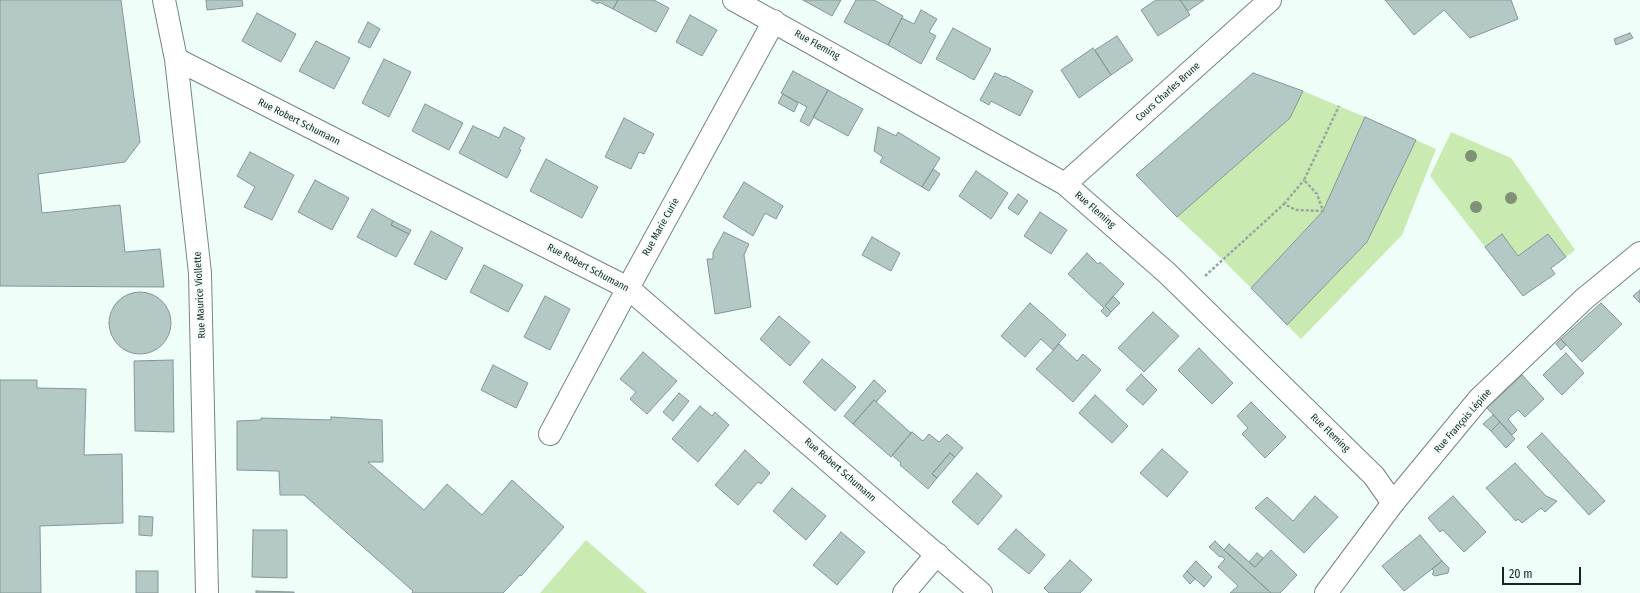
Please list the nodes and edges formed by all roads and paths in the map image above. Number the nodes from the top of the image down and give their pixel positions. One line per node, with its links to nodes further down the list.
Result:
1 (164, 0): 5 (street, Rue Maurice Viollette)
2 (734, 0): 4 (street, Rue Fleming)
3 (1270, 0): 8 (street, Cours Charles Brune)
4 (774, 21): 8 (street, Rue Fleming); 11 (street, Rue Marie Curie)
5 (176, 59): 11 (street, Rue Robert Schumann); 16 (street, Rue Maurice Viollette)
6 (1339, 106): 7 (path)
7 (1304, 180): 9 (path); 9 (path)
8 (1065, 184): 12 (street, Rue Fleming)
9 (1284, 204): 12 (path)
10 (1640, 253): 14 (street, Rue François Lépine)
11 (628, 288): 13 (street, Rue Marie Curie); 15 (street, Rue Robert Schumann)
12 (1187, 293): 14 (street, Rue Fleming)
13 (550, 434)
14 (1393, 503): 19 (street, Rue François Lépine)
15 (937, 554): 17 (street); 18 (street, Rue Robert Schumann)
16 (207, 593)
17 (904, 593)
18 (981, 593)
19 (1326, 593)

